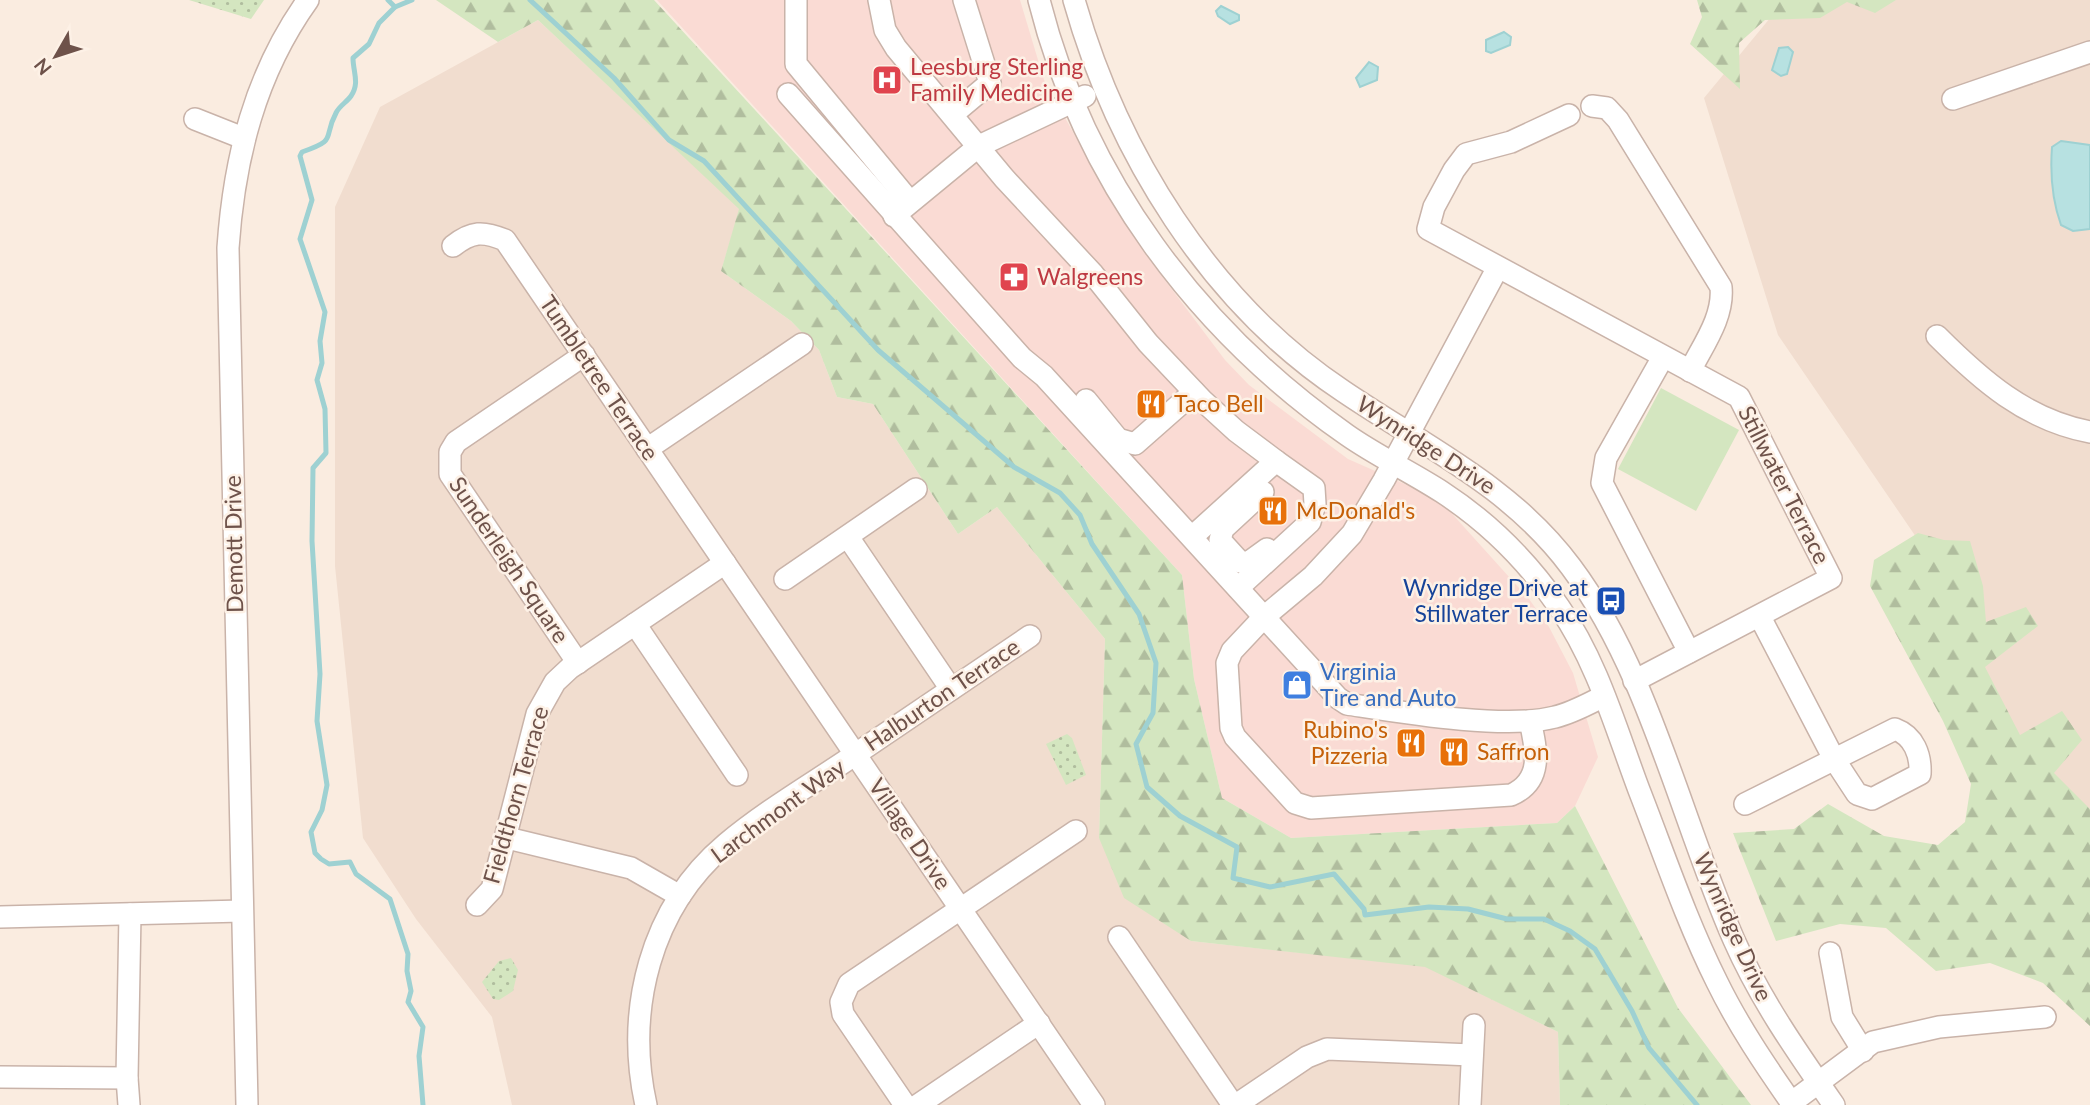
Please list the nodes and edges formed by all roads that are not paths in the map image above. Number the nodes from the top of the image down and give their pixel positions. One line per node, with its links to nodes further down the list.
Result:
1 (308, 0): 16 (street, Demott Drive)
2 (796, 0): 18 (street)
3 (878, 0): 13 (street)
4 (964, 0): 13 (street)
5 (1039, 0): 11 (street, Wynridge Drive)
6 (1074, 0): 8 (street, Wynridge Drive)
7 (2090, 52): 10 (street)
8 (1103, 89): 11 (street); 29 (street, Wynridge Drive)
9 (788, 94): 18 (street)
10 (1953, 99)
11 (1073, 101): 17 (street); 31 (street, Wynridge Drive)
12 (1592, 106): 25 (street)
13 (953, 114): 17 (street)
14 (1569, 115): 20 (street, Stillwater Terrace)
15 (195, 119): 16 (street)
16 (243, 138): 58 (street, Demott Drive)
17 (979, 146): 18 (street); 26 (street)
18 (902, 209): 27 (street)
19 (453, 246): 23 (street, Tumbletree Terrace)
20 (1497, 268): 24 (street, Stillwater Terrace); 29 (street)
21 (1937, 337): 28 (street)
22 (802, 344): 30 (street)
23 (583, 355): 30 (street, Tumbletree Terrace); 45 (street, Sunderleigh Square)
24 (1663, 357): 25 (street, Stillwater Terrace); 44 (street)
25 (1690, 371): 41 (street, Stillwater Terrace)
26 (1198, 396): 27 (street); 32 (street)
27 (1080, 405): 36 (street)
28 (2090, 432)
29 (1409, 433): 31 (street); 46 (street, Wynridge Drive)
30 (647, 449): 37 (street, Tumbletree Terrace)
31 (1393, 463): 40 (street); 48 (street, Wynridge Drive)
32 (1282, 465): 34 (street); 34 (street); 36 (street)
33 (916, 489): 35 (street)
34 (1315, 504): 39 (street)
35 (848, 537): 38 (street); 47 (street)
36 (1192, 537): 39 (street)
37 (725, 563): 42 (street, Fieldthorn Terrace); 50 (street, Village Drive)
38 (785, 579)
39 (1238, 588): 40 (street)
40 (1264, 617): 49 (street); 49 (street)
41 (1760, 617): 44 (street, Stillwater Terrace); 52 (street)
42 (635, 624): 45 (street, Fieldthorn Terrace); 51 (street)
43 (1030, 636): 47 (street, Halburton Terrace)
44 (1689, 652): 46 (street, Stillwater Terrace)
45 (578, 663): 54 (street, Fieldthorn Terrace)
46 (1634, 681): 70 (street, Wynridge Drive)
47 (951, 690): 50 (street, Halburton Terrace)
48 (1604, 696): 49 (street); 71 (street, Wynridge Drive)
49 (1530, 721)
50 (855, 754): 55 (street, Larchmont Way); 57 (street, Village Drive)
51 (737, 775)
52 (1745, 804)
53 (1076, 831): 57 (street)
54 (507, 838): 55 (street); 56 (street, Fieldthorn Terrace)
55 (680, 896): 74 (street, Larchmont Way)
56 (477, 905)
57 (960, 908): 64 (street, Village Drive); 75 (street)
58 (243, 911): 59 (street); 73 (street, Demott Drive)
59 (130, 914): 60 (street); 69 (street)
60 (0, 917)
61 (1119, 937): 78 (street)
62 (1830, 953): 66 (street)
63 (2045, 1017): 66 (street)
64 (1039, 1023): 76 (street); 77 (street, Village Drive)
65 (1474, 1025): 67 (street)
66 (1863, 1051): 70 (street)
67 (1472, 1055): 78 (street); 79 (street)
68 (0, 1077): 69 (street)
69 (127, 1078): 72 (street)
70 (1819, 1084): 71 (street); 80 (street, Wynridge Drive)
71 (1792, 1104)
72 (129, 1105)
73 (247, 1105)
74 (646, 1105)
75 (905, 1105)
76 (918, 1105)
77 (1094, 1105)
78 (1235, 1105)
79 (1470, 1105)
80 (1834, 1105)

